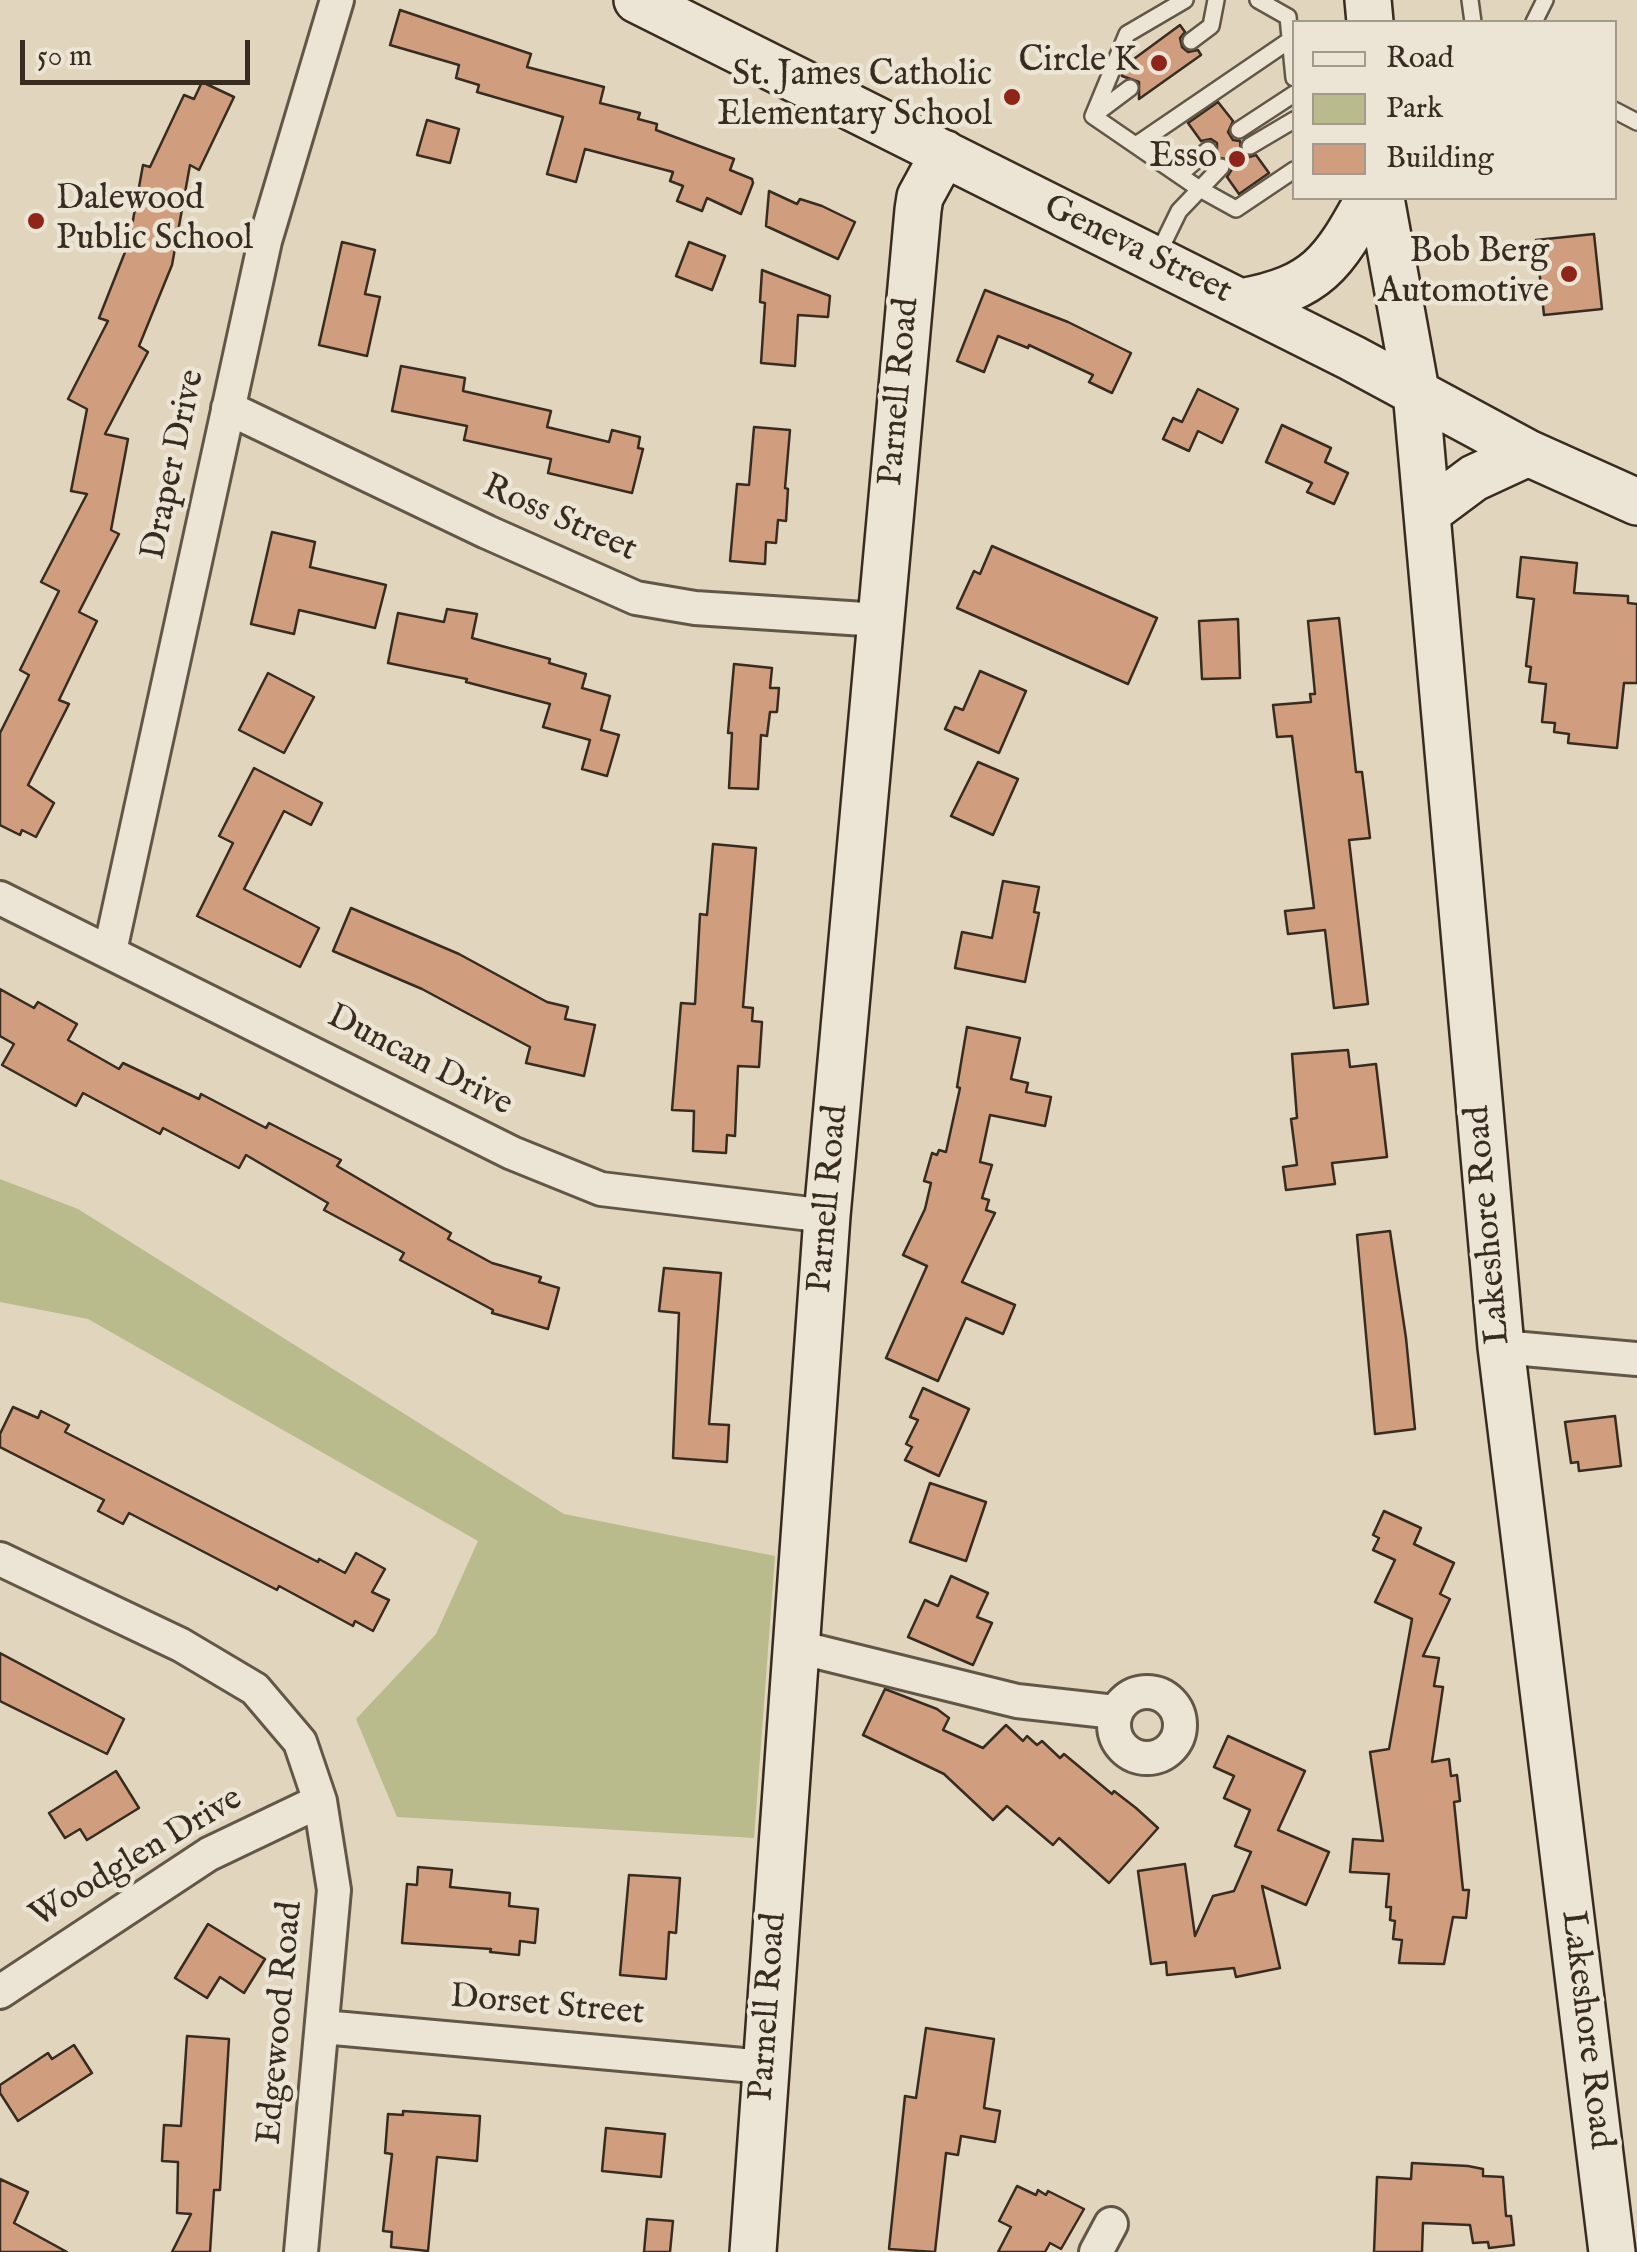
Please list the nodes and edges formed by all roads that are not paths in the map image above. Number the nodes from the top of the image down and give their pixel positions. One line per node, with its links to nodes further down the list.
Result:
1 (337, 0): 27 (street, Draper Drive)
2 (637, 0): 17 (main road, Geneva Street)
3 (1184, 0): 11 (lane)
4 (1216, 0): 7 (lane)
5 (1258, 0): 6 (lane)
6 (1290, 40): 8 (lane); 14 (lane)
7 (1191, 41)
8 (1292, 59)
9 (1130, 88): 11 (lane)
10 (1292, 95): 13 (lane)
11 (1093, 116): 14 (lane)
12 (1292, 121): 15 (lane)
13 (1239, 130)
14 (1136, 145): 20 (lane)
15 (1250, 146)
16 (1208, 150): 20 (lane)
17 (944, 153): 24 (main road, Geneva Street); 31 (main road, Parnell Road)
18 (1221, 167): 21 (lane)
19 (1292, 171): 21 (lane)
20 (1179, 175): 21 (lane)
21 (1198, 188): 24 (lane)
22 (1368, 200): 25 (main road)
23 (1381, 200): 26 (main road, Lakeshore Road)
24 (1156, 260): 25 (main road, Geneva Street)
25 (1241, 302): 26 (main road, Geneva Street)
26 (1416, 391): 28 (main road, Geneva Street); 30 (main road, Lakeshore Road)
27 (228, 408): 31 (street, Ross Street); 33 (street, Draper Drive)
28 (1528, 453): 29 (main road, Geneva Street); 30 (main road)
29 (1637, 502)
30 (1428, 513): 35 (main road, Lakeshore Road)
31 (880, 620): 34 (main road, Parnell Road)
32 (0, 898): 33 (street, Duncan Drive)
33 (110, 951): 34 (street, Duncan Drive)
34 (827, 1216): 38 (main road, Parnell Road)
35 (1501, 1347): 36 (street); 46 (main road, Lakeshore Road)
36 (1637, 1359)
37 (0, 1559): 40 (street, Edgewood Road)
38 (798, 1647): 39 (street); 43 (main road, Parnell Road)
39 (1115, 1712)
40 (320, 1801): 41 (street, Woodglen Drive); 42 (street, Edgewood Road)
41 (0, 1992)
42 (323, 2028): 43 (street, Dorset Street); 44 (street, Edgewood Road)
43 (765, 2067): 45 (main road, Parnell Road)
44 (301, 2252)
45 (753, 2252)
46 (1612, 2252)

